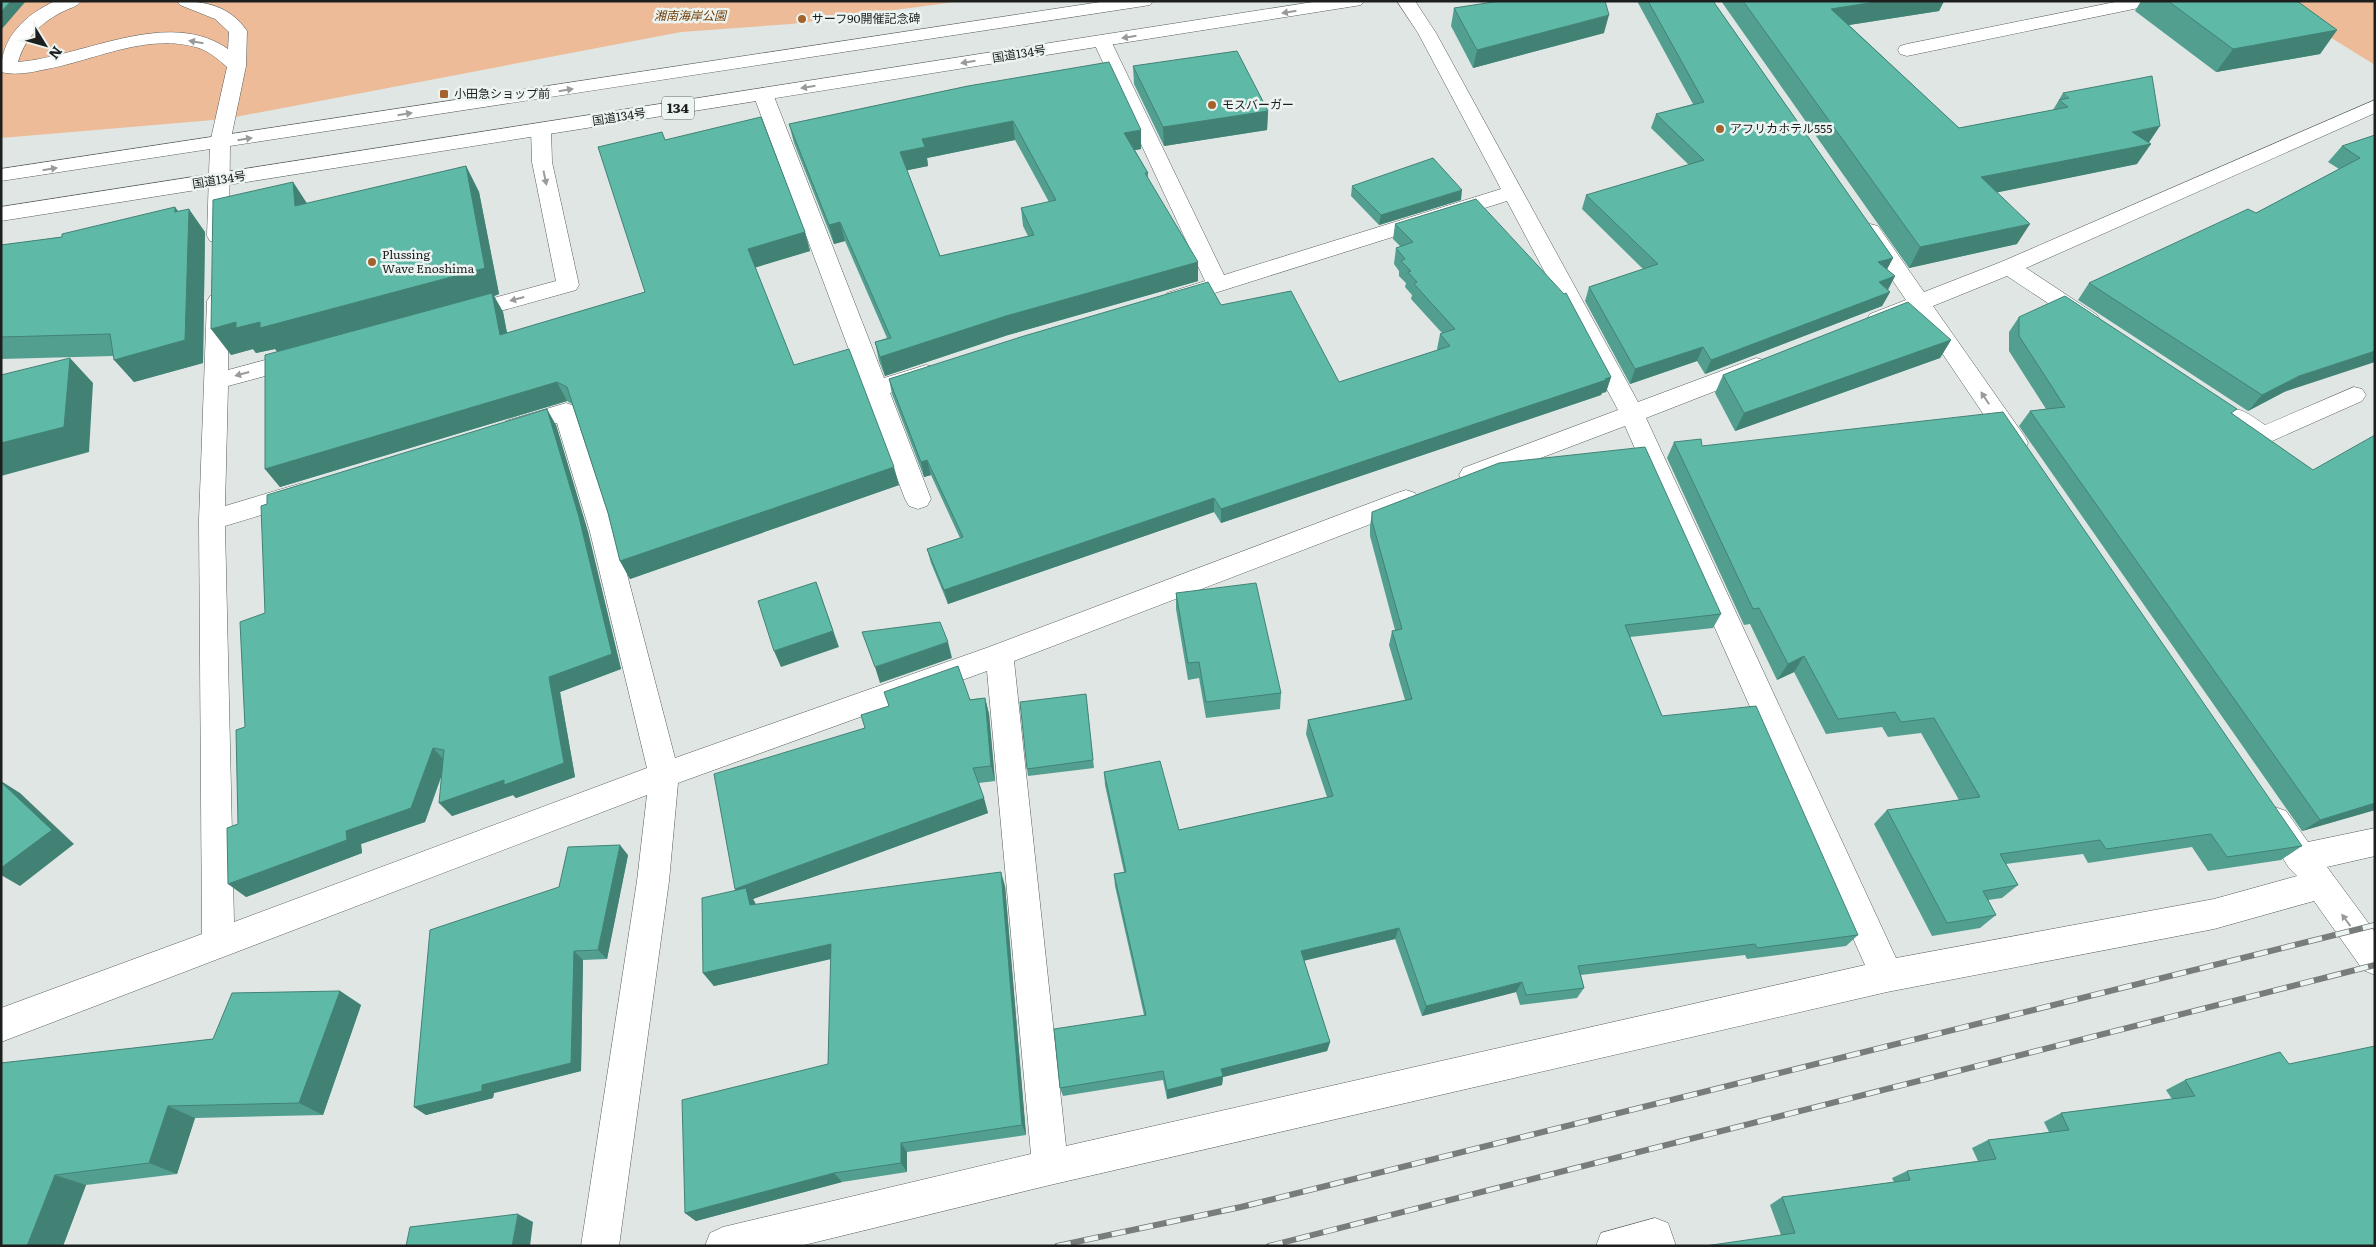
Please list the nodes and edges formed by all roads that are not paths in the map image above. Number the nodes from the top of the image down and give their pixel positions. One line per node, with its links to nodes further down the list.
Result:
1 (72, 1): 10 (main road)
2 (186, 1): 9 (main road)
3 (1144, 1): 14 (main road, 134, one-way to 3)
4 (1355, 1): 7 (main road, 国道134号 / 134, one-way to 7)
5 (1406, 1): 17 (main road)
6 (2148, 1): 8 (main road)
7 (1102, 41): 11 (main road, 国道134号 / 134, one-way to 11); 21 (main road)
8 (1907, 50)
9 (238, 66): 10 (main road, one-way to 10); 14 (main road)
10 (4, 68)
11 (763, 94): 13 (main road, 国道134号 / 134); 31 (main road)
12 (2371, 111): 20 (main road)
13 (541, 129): 16 (main road, 国道134号 / 134); 24 (main road, one-way to 24)
14 (220, 143): 15 (main road, 134, one-way to 14); 16 (main road)
15 (1, 176)
16 (218, 180): 18 (main road, 国道134号 / 134); 30 (main road)
17 (1513, 192): 21 (main road); 34 (main road)
18 (1, 214)
19 (1859, 215): 22 (main road)
20 (2009, 267): 22 (main road); 26 (main road)
21 (1218, 285): 23 (main road)
22 (1919, 302): 25 (main road); 36 (main road, one-way to 22)
23 (1151, 305)
24 (444, 319)
25 (1854, 328)
26 (2107, 332)
27 (321, 353): 30 (main road, one-way to 30)
28 (1780, 357): 34 (main road)
29 (942, 368): 31 (main road)
30 (217, 381): 39 (main road)
31 (876, 389): 38 (main road)
32 (2354, 395): 33 (main road)
33 (2214, 403)
34 (1632, 414): 40 (main road); 48 (main road)
35 (494, 434): 41 (main road)
36 (2031, 466)
37 (326, 485): 39 (main road)
38 (918, 499)
39 (212, 520): 46 (main road)
40 (999, 655): 41 (main road); 50 (main road)
41 (664, 775): 46 (main road); 51 (main road)
42 (2261, 801): 44 (main road)
43 (2375, 842): 44 (main road)
44 (2300, 858): 45 (main road)
45 (2320, 885): 47 (main road, one-way to 45); 48 (main road)
46 (218, 944): 49 (main road)
47 (2375, 959)
48 (1887, 976): 50 (main road)
49 (1, 1025)
50 (1050, 1167): 52 (main road)
51 (600, 1246)
52 (723, 1246)
53 (1614, 1246): 54 (main road)
54 (1658, 1246)

